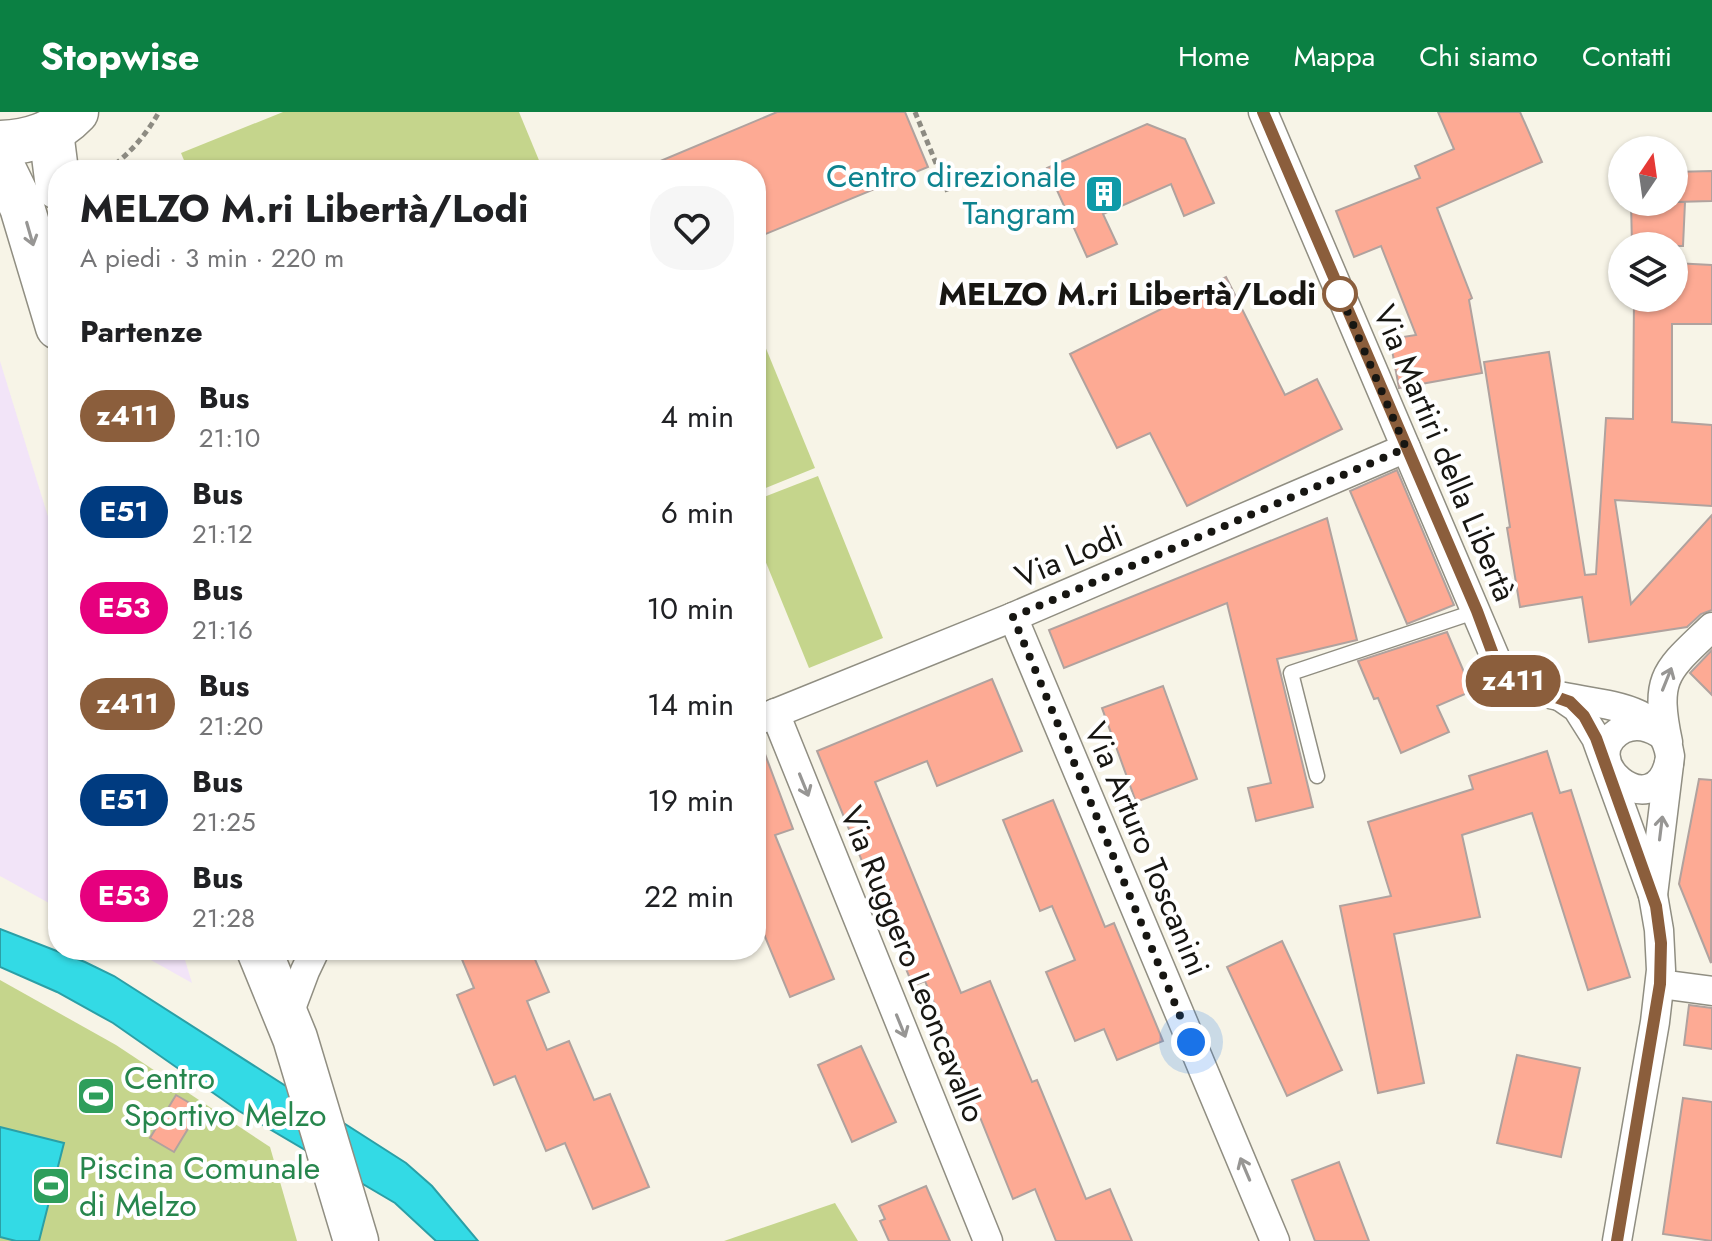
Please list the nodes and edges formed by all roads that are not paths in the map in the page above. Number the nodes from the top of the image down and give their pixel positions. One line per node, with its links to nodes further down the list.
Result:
1 (1263, 112): 7 (street, Via Martiri della Libertà)
2 (63, 122): 3 (main road); 4 (main road)
3 (0, 143)
4 (60, 160)
5 (0, 162): 6 (main road, one-way to 6)
6 (48, 294)
7 (1406, 448): 8 (street, Via Martiri della Libertà); 9 (street, Via Lodi)
8 (1477, 611): 11 (street, Via Martiri della Libertà); 16 (lane)
9 (1013, 617): 12 (street, Via Lodi); 26 (street, Via Arturo Toscanini, one-way to 9)
10 (1712, 627): 14 (street, one-way to 10)
11 (1561, 697): 14 (street, Via Martiri della Libertà); 15 (street)
12 (766, 717)
13 (766, 719): 25 (street, Via Ruggero Leoncavallo, one-way to 25)
14 (1669, 754): 15 (street); 15 (street); 17 (street, one-way to 14)
15 (1609, 768): 17 (street)
16 (1317, 776)
17 (1653, 895): 21 (street)
18 (263, 960): 23 (main road)
19 (282, 960): 23 (main road)
20 (312, 960): 23 (street)
21 (1660, 984): 22 (street); 27 (street)
22 (1712, 991)
23 (292, 1025): 24 (main road)
24 (353, 1231)
25 (988, 1241)
26 (1275, 1241)
27 (1617, 1241)

